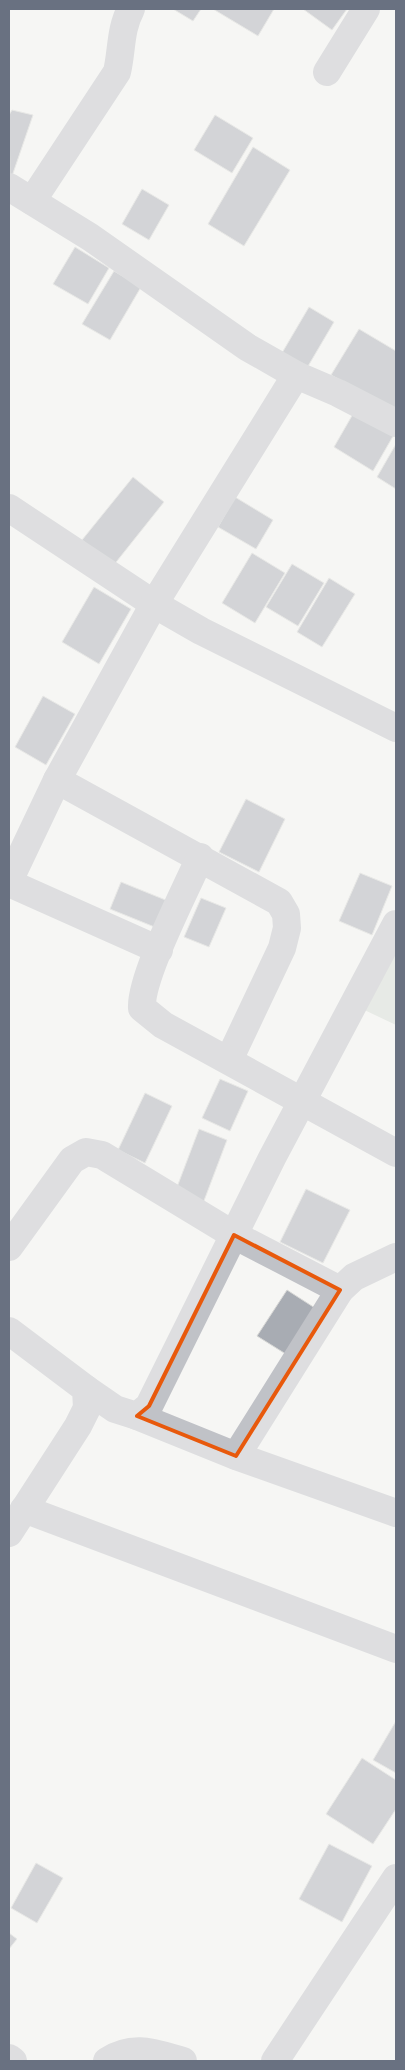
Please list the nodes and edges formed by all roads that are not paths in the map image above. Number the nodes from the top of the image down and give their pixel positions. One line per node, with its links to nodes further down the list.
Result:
1 (131, 9): 5 (street)
2 (366, 9): 3 (street)
3 (327, 72)
4 (9, 187): 5 (street)
5 (32, 201): 6 (street)
6 (296, 375): 7 (street); 9 (street)
7 (396, 423)
8 (9, 508): 9 (street)
9 (154, 604): 10 (street); 11 (street)
10 (396, 728)
11 (57, 780): 12 (street); 13 (street)
12 (200, 857): 15 (street); 16 (street)
13 (9, 882): 15 (street)
14 (396, 924): 17 (street)
15 (159, 950): 16 (street)
16 (229, 1060): 17 (street)
17 (303, 1100): 18 (street); 19 (street)
18 (396, 1153)
19 (234, 1234): 20 (street); 22 (street); 25 (street)
20 (9, 1248)
21 (396, 1258): 22 (street)
22 (340, 1290): 26 (street)
23 (9, 1332): 24 (street)
24 (86, 1389): 25 (street); 27 (street)
25 (137, 1416): 26 (street)
26 (236, 1456): 28 (street)
27 (24, 1509): 29 (street); 30 (street)
28 (396, 1513)
29 (9, 1533)
30 (396, 1649)
31 (396, 1878): 36 (street)
32 (9, 2058): 33 (street)
33 (13, 2061)
34 (107, 2061): 35 (street)
35 (183, 2061)
36 (275, 2061)

